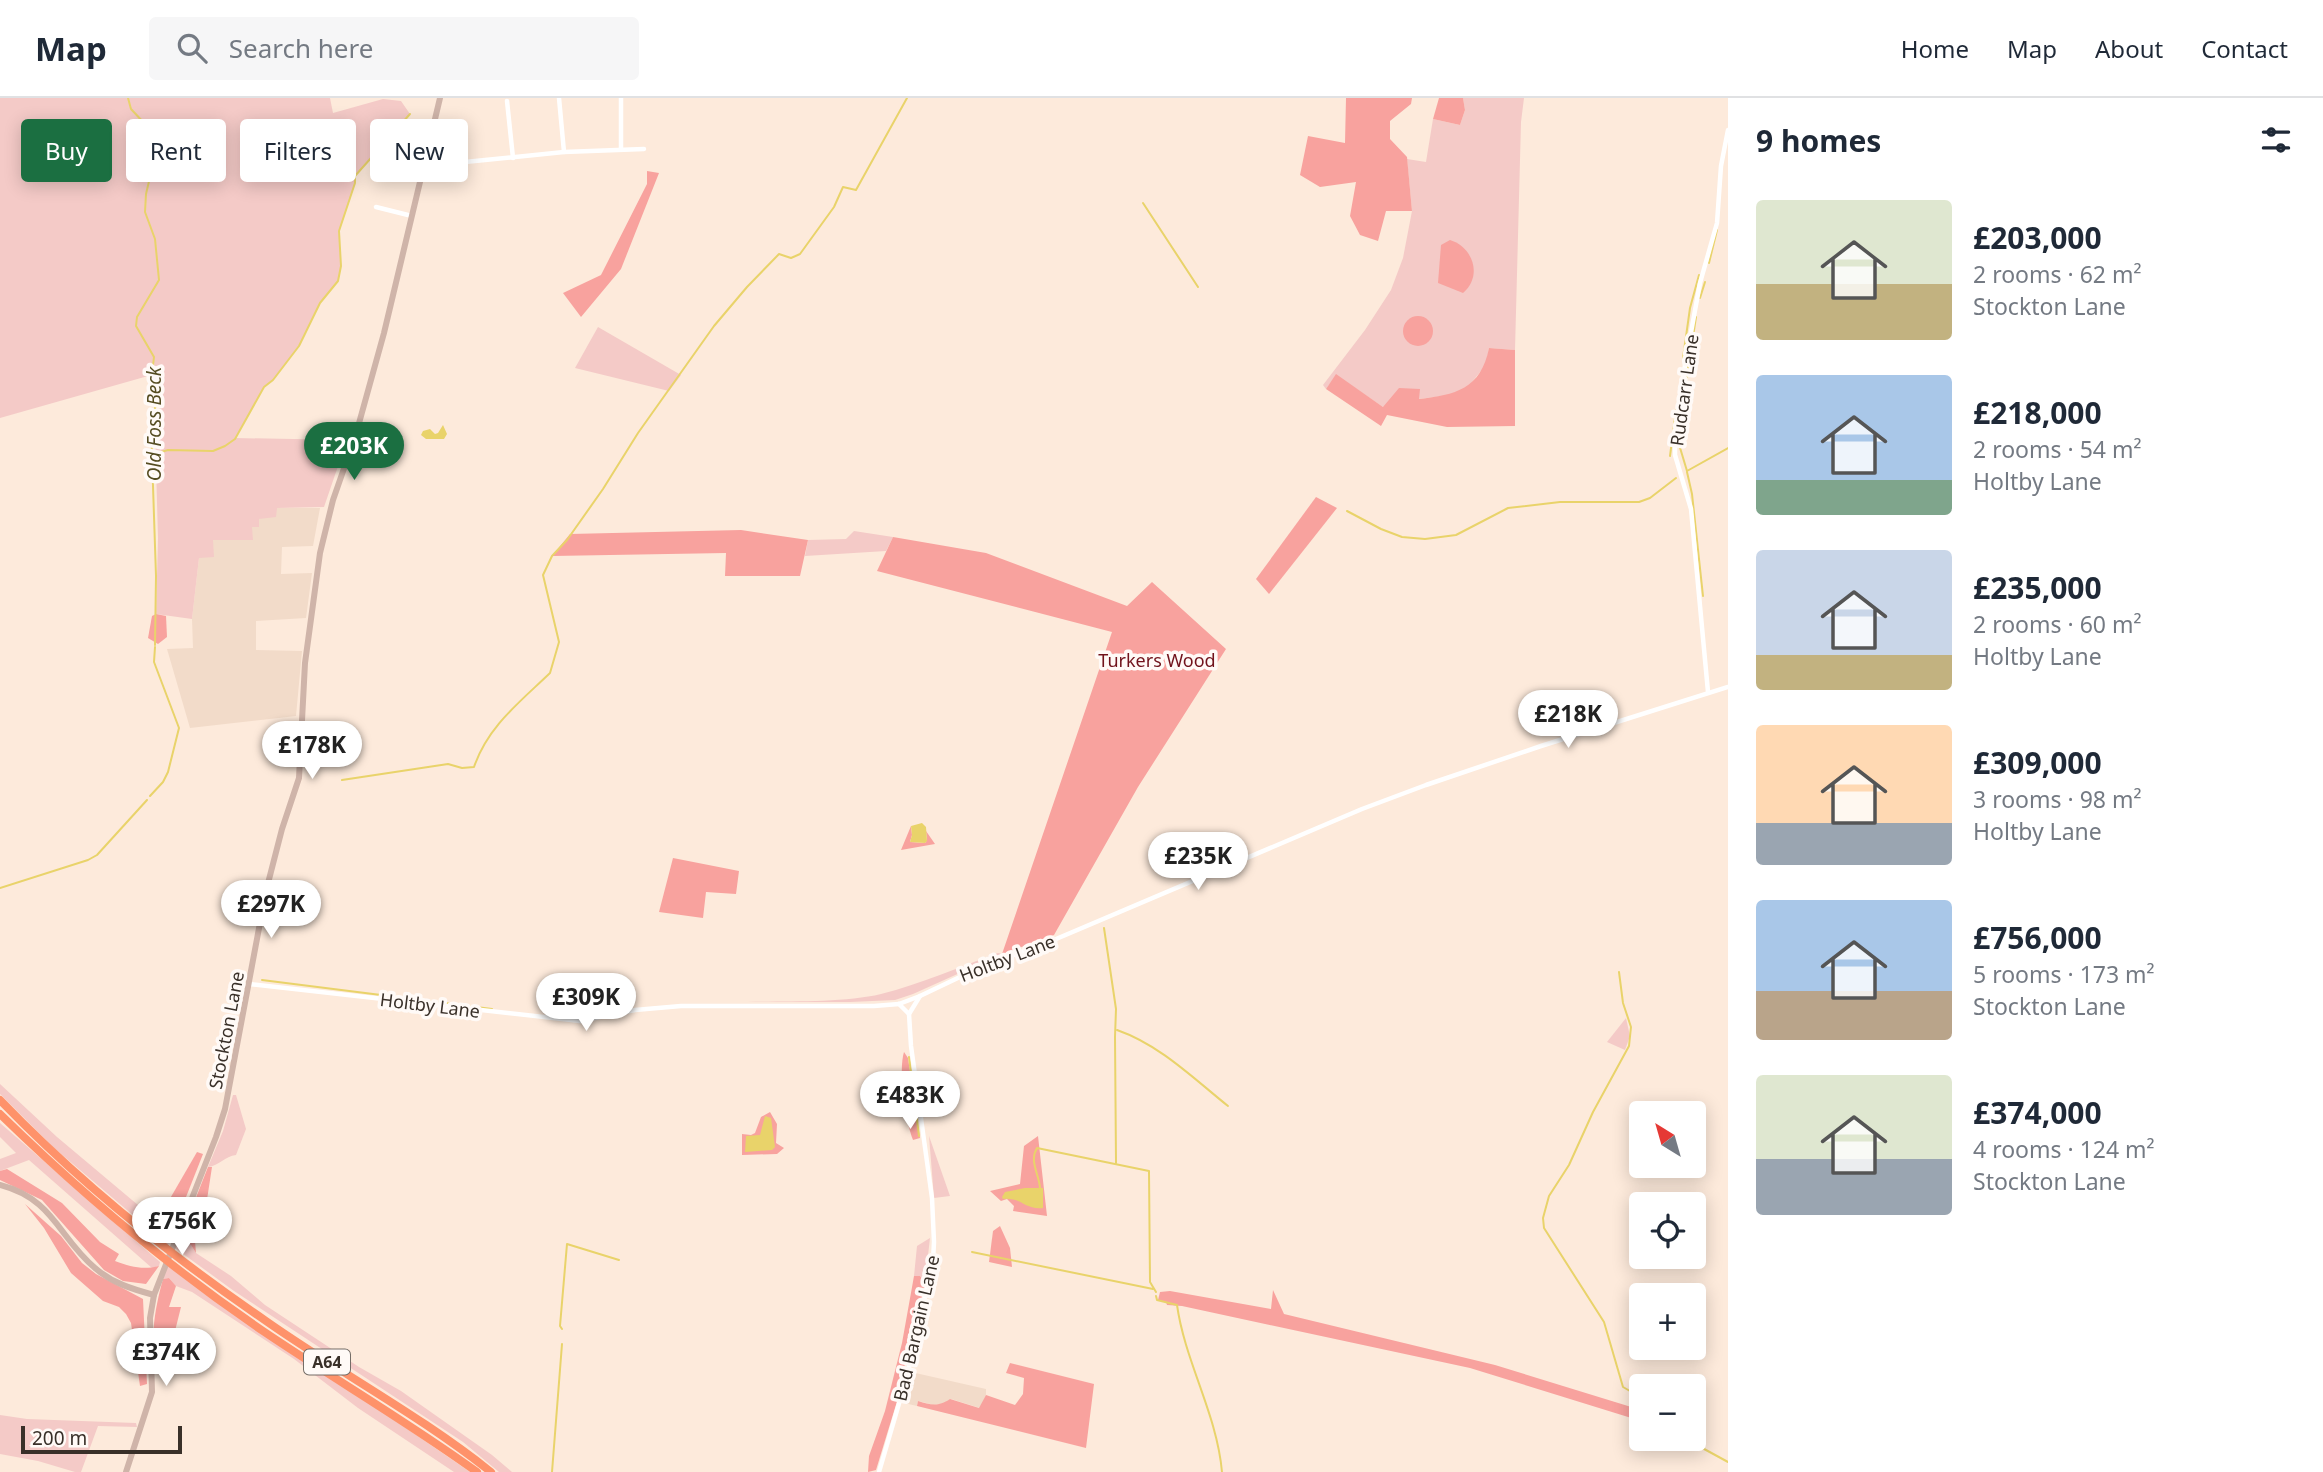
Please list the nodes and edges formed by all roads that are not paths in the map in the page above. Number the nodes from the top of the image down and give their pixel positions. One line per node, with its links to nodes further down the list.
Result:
1 (440, 98): 5 (street, Stockton Lane)
2 (559, 98): 9 (street)
3 (621, 98): 7 (street)
4 (507, 101): 10 (street)
5 (435, 119)
6 (1728, 130): 16 (street, Rudcarr Lane)
7 (621, 149): 8 (street); 9 (street)
8 (644, 149)
9 (564, 152): 10 (street)
10 (513, 158): 11 (street)
11 (468, 162)
12 (420, 182): 14 (street, Stockton Lane)
13 (376, 207): 14 (street)
14 (412, 216): 17 (street, Stockton Lane)
15 (1728, 687): 16 (street, Holtby Lane)
16 (1708, 692): 18 (street, Holtby Lane)
17 (249, 984): 19 (street, Holtby Lane); 24 (street, Stockton Lane)
18 (920, 996): 19 (street, Holtby Lane); 20 (street)
19 (899, 1004): 20 (street)
20 (909, 1014): 28 (street, Bad Bargain Lane)
21 (0, 1100): 27 (highway, A64)
22 (0, 1114): 26 (highway, A64)
23 (0, 1185): 24 (street)
24 (153, 1295): 25 (street, Stockton Lane)
25 (126, 1472)
26 (477, 1472)
27 (491, 1472)
28 (879, 1472)

